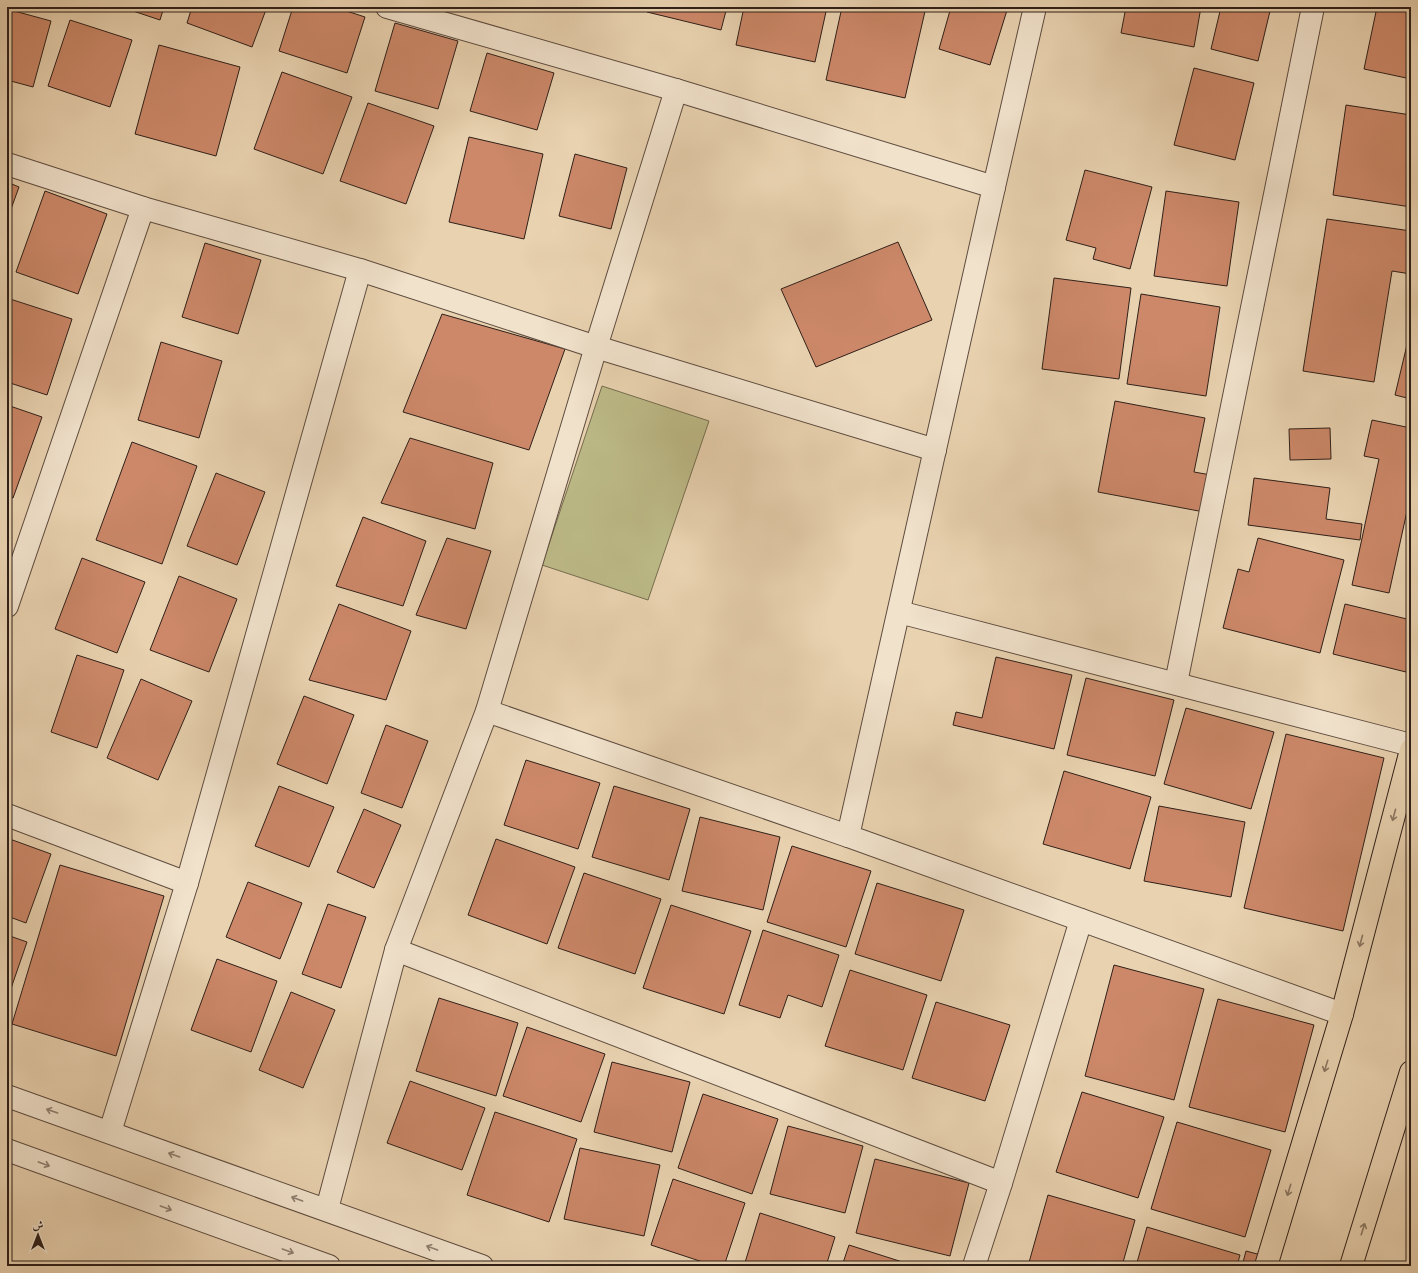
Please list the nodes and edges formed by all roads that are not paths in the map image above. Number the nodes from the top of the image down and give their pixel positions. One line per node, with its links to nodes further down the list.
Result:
1 (387, 7): 4 (street)
2 (1035, 7): 6 (street)
3 (1313, 7): 13 (street)
4 (676, 90): 6 (street); 9 (street)
5 (7, 164): 7 (street)
6 (994, 187): 10 (street)
7 (143, 208): 8 (street); 11 (street)
8 (360, 270): 9 (street); 19 (street)
9 (596, 347): 10 (street); 14 (street)
10 (935, 450): 12 (street)
11 (7, 606)
12 (899, 612): 13 (street); 18 (street)
13 (1176, 683): 15 (street)
14 (487, 710): 18 (street); 21 (street)
15 (1411, 745)
16 (1411, 750): 22 (main road, one-way to 22)
17 (7, 815): 19 (street)
18 (848, 836): 20 (street)
19 (187, 883): 25 (street)
20 (1081, 920): 22 (street); 27 (street)
21 (396, 950): 27 (street); 28 (street)
22 (1342, 1014): 32 (main road, one-way to 32)
23 (1411, 1072): 33 (main road, one-way to 23)
24 (7, 1096): 25 (street, one-way to 24)
25 (110, 1132): 28 (street, one-way to 25)
26 (7, 1150): 29 (street, one-way to 29)
27 (1001, 1183): 31 (street)
28 (327, 1210): 30 (street, one-way to 28)
29 (329, 1266)
30 (482, 1266)
31 (974, 1266)
32 (1266, 1266)
33 (1351, 1266)

